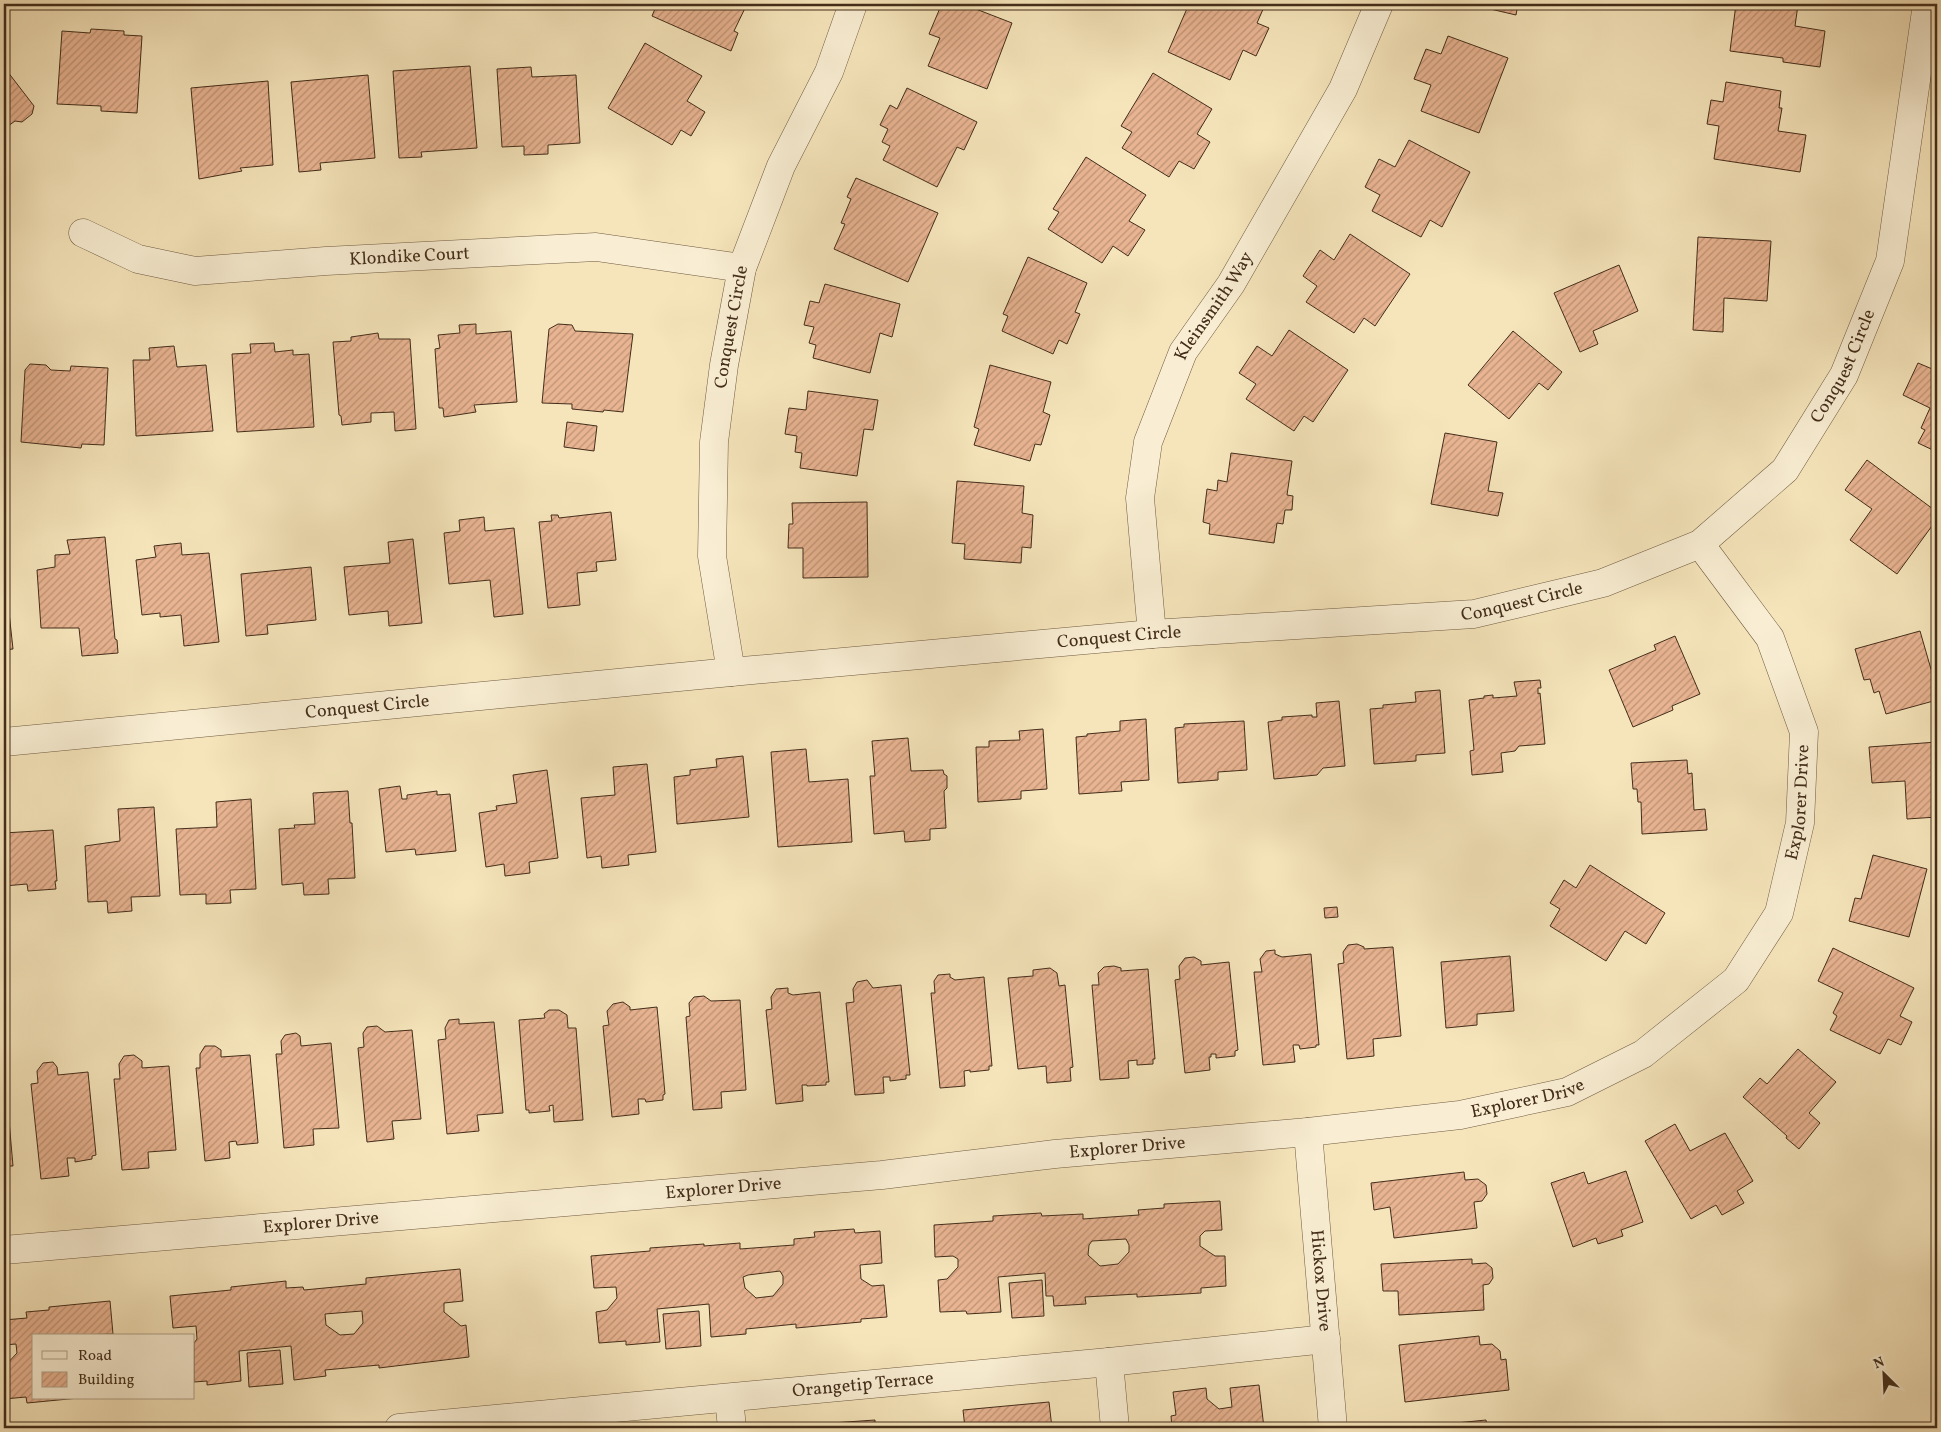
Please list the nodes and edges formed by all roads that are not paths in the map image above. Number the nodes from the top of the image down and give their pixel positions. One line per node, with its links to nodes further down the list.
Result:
1 (853, 4): 5 (street, Conquest Circle)
2 (1378, 4): 7 (street, Kleinsmith Way)
3 (1927, 4): 6 (street, Conquest Circle)
4 (83, 233): 5 (street, Klondike Court)
5 (742, 268): 8 (street, Conquest Circle)
6 (1700, 544): 7 (street, Conquest Circle); 10 (street, Explorer Drive)
7 (1152, 634): 8 (street, Conquest Circle)
8 (731, 672): 9 (street, Conquest Circle)
9 (4, 742)
10 (1308, 1132): 11 (street, Explorer Drive); 12 (street, Hickox Drive)
11 (4, 1250)
12 (1326, 1340): 13 (street, Orangetip Terrace); 18 (street, Hickox Drive)
13 (1109, 1362): 14 (street, Orangetip Terrace); 17 (street)
14 (729, 1398): 15 (street, Orangetip Terrace); 16 (street)
15 (399, 1428)
16 (732, 1428)
17 (1115, 1428)
18 (1333, 1428)

